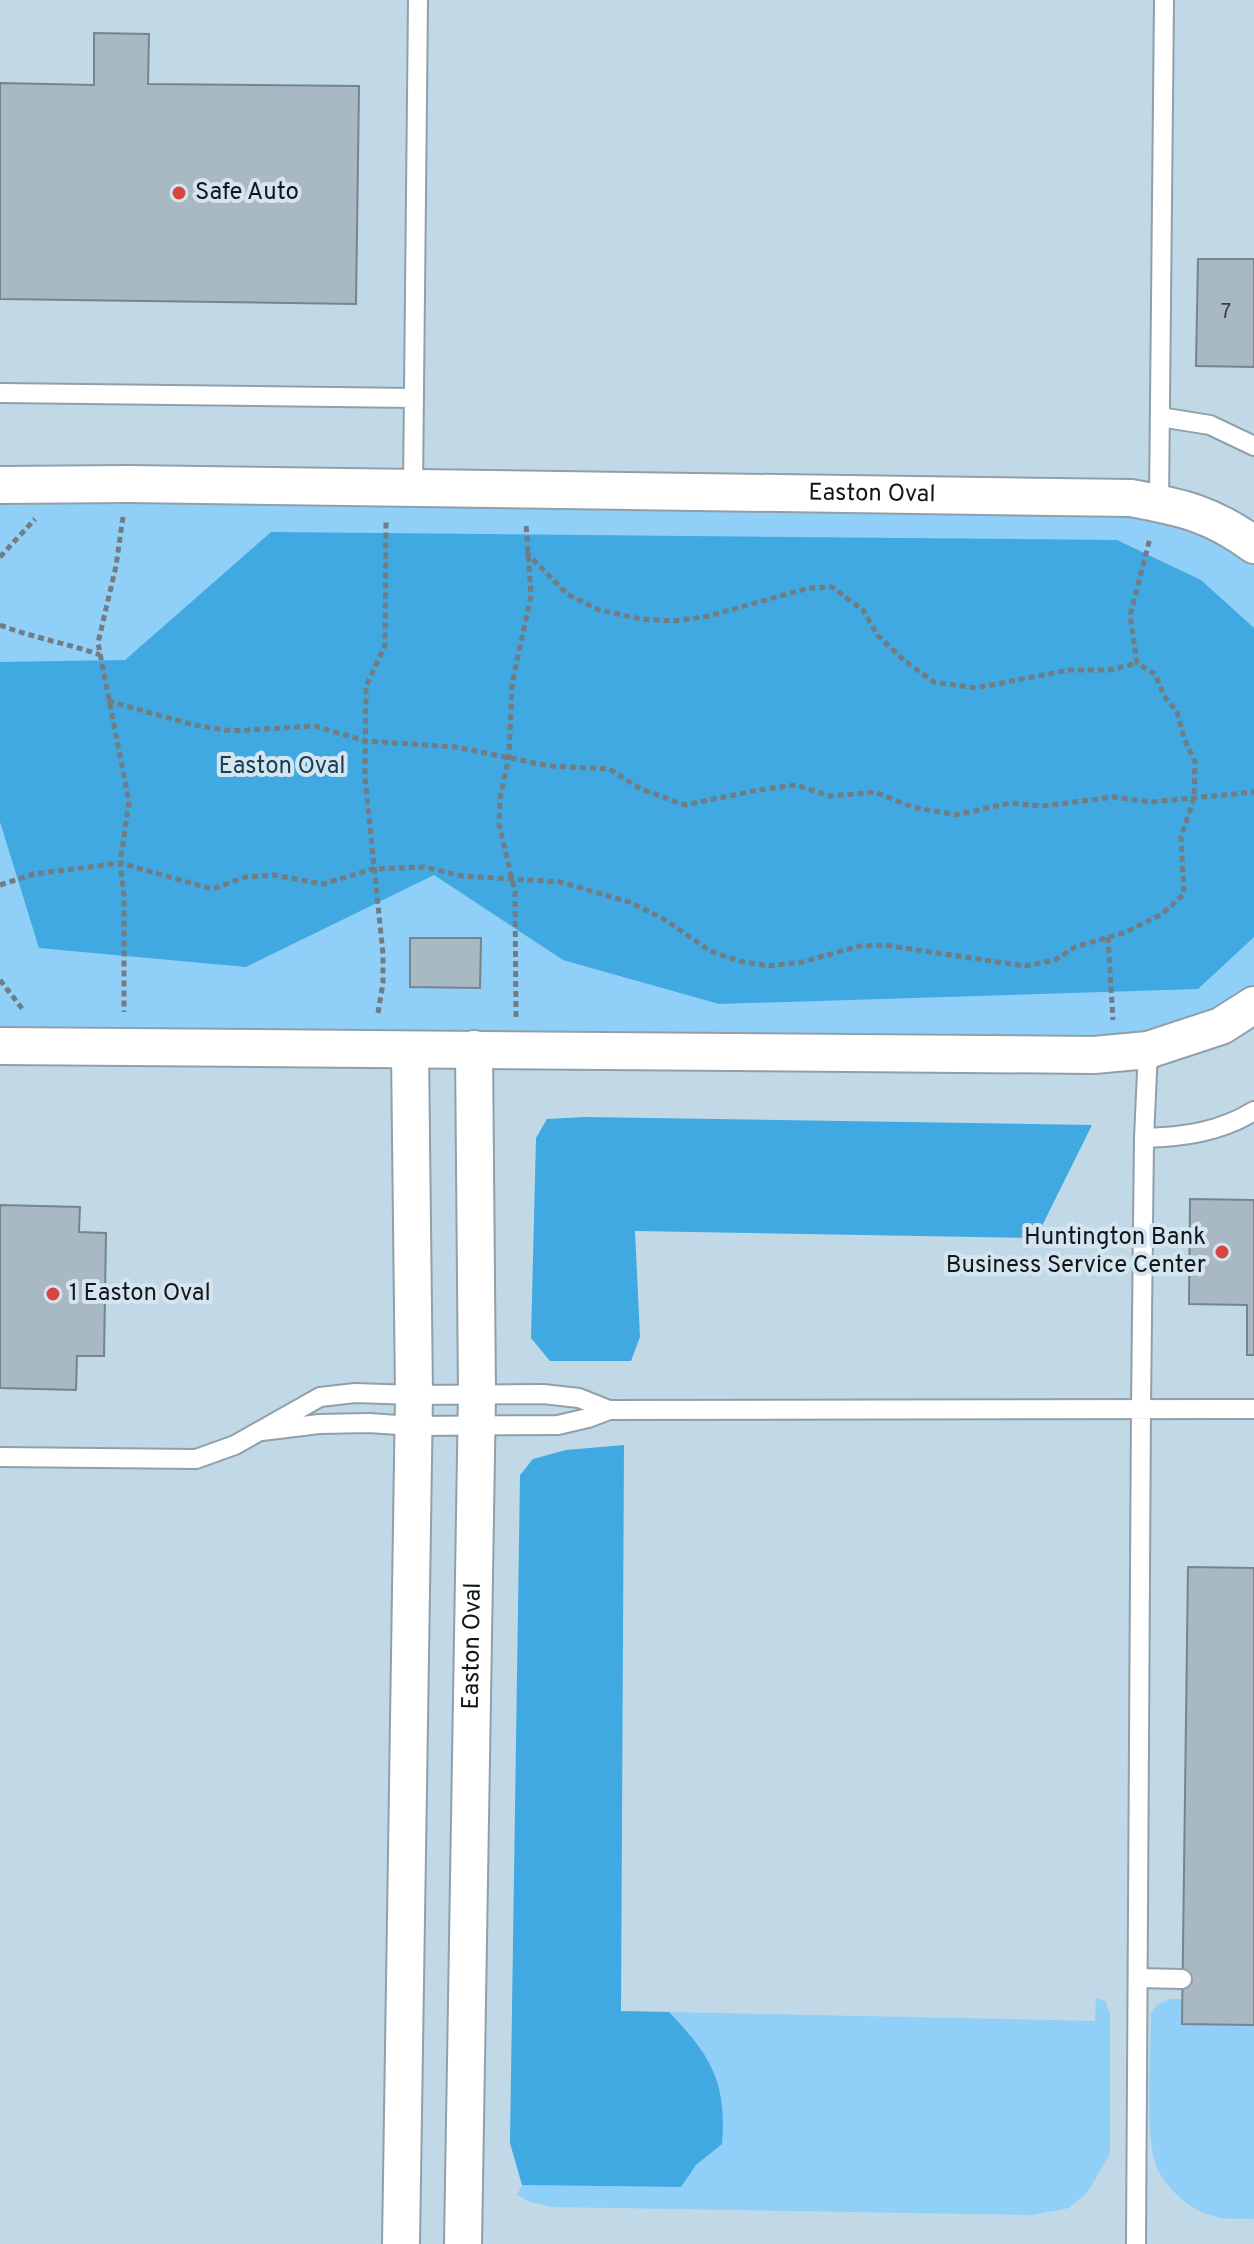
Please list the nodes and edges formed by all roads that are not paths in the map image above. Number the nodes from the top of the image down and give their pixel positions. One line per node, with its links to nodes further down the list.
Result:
1 (418, 0): 4 (lane)
2 (1164, 0): 5 (lane)
3 (0, 393): 4 (lane)
4 (414, 398): 8 (lane)
5 (1160, 417): 6 (lane); 9 (lane)
6 (1254, 446)
7 (0, 485): 8 (street, Easton Oval)
8 (400, 488): 9 (street, Easton Oval)
9 (1159, 503): 10 (street, Easton Oval)
10 (1254, 545)
11 (1254, 1005): 15 (street)
12 (0, 1046): 14 (street)
13 (474, 1049): 14 (street); 15 (street); 20 (street, Easton Oval)
14 (410, 1050): 22 (street)
15 (1131, 1052): 17 (lane)
16 (1254, 1111): 17 (lane)
17 (1144, 1138): 18 (lane)
18 (1141, 1407): 19 (lane); 21 (lane); 25 (lane)
19 (1254, 1409)
20 (476, 1410): 21 (lane); 21 (lane); 22 (lane); 22 (lane); 28 (street, Easton Oval)
21 (609, 1410)
22 (413, 1411): 23 (lane); 23 (lane); 27 (street)
23 (262, 1431): 24 (lane)
24 (0, 1457)
25 (1138, 1978): 26 (lane); 29 (lane)
26 (1182, 1979)
27 (401, 2244)
28 (463, 2244)
29 (1136, 2244)

